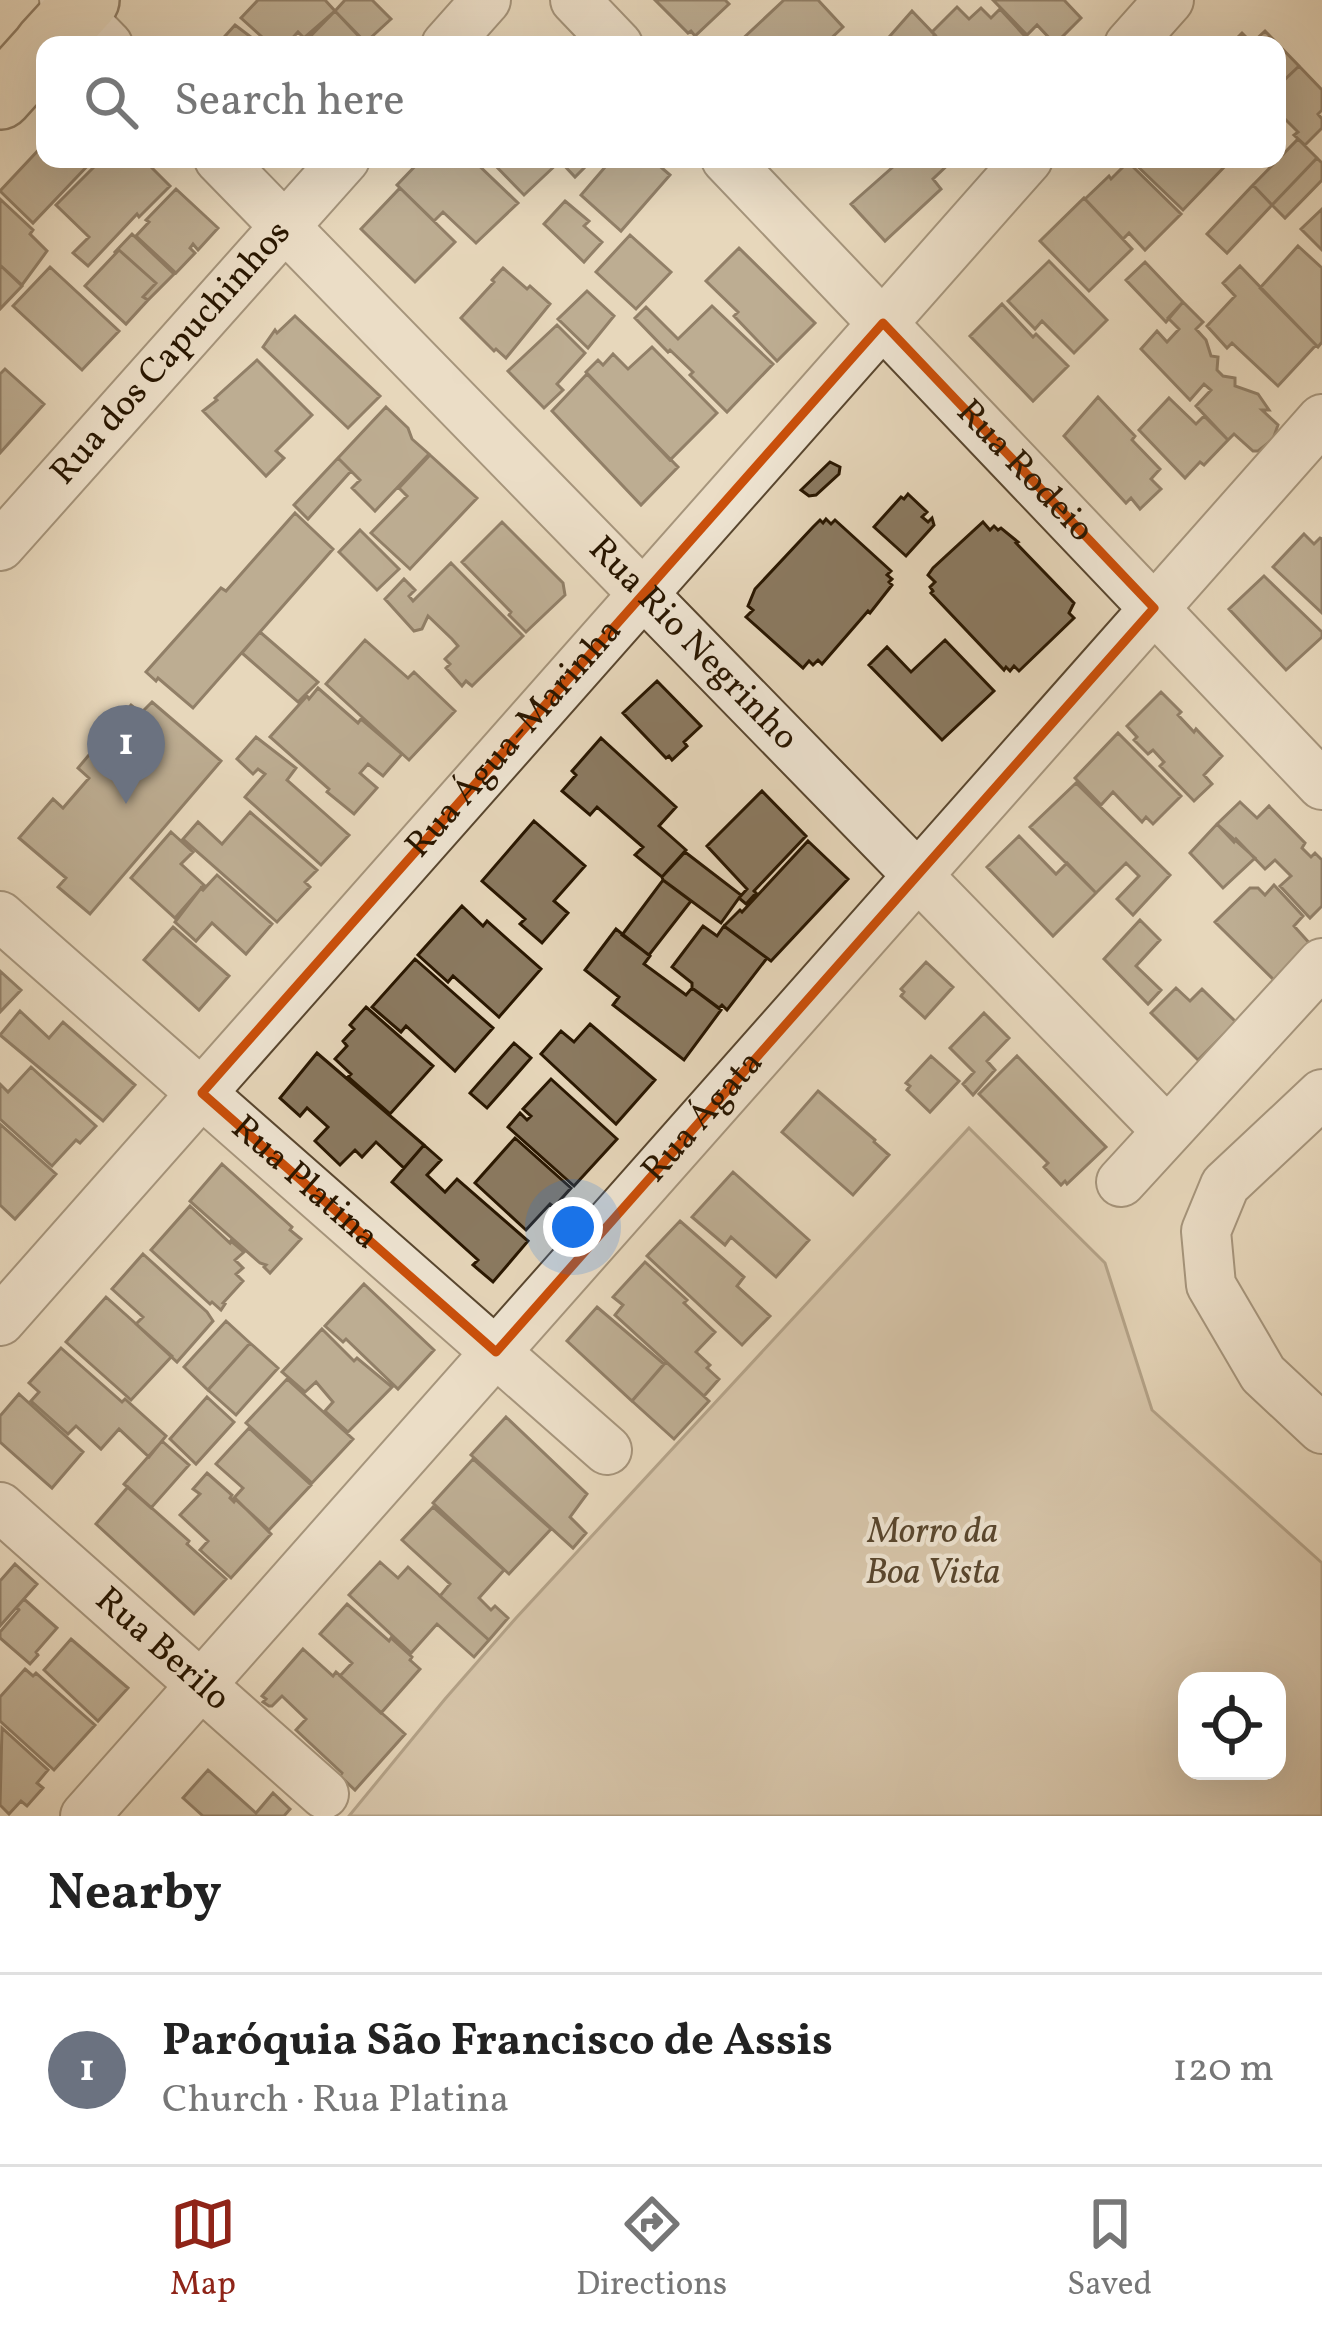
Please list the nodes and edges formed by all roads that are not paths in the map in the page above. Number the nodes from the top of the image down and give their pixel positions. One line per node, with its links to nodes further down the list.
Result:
1 (486, 0): 4 (street)
2 (575, 0): 5 (street)
3 (1169, 0): 6 (street)
4 (454, 36)
5 (609, 36)
6 (1137, 36)
7 (36, 60): 8 (main road)
8 (0, 97)
9 (228, 168): 13 (street, Rua Rio Negrinho)
10 (337, 168): 13 (street, Rua dos Capuchinhos)
11 (735, 168): 14 (street, Rua Rodeio)
12 (1020, 168): 14 (street, Rua Água-Marinha)
13 (285, 226): 16 (street, Rua dos Capuchinhos); 17 (street, Rua Rio Negrinho)
14 (883, 323): 17 (street, Rua Água-Marinha); 18 (street, Rua Rodeio)
15 (1322, 419): 18 (street, Rua Ágata)
16 (0, 546)
17 (643, 594): 20 (street, Rua Rio Negrinho); 23 (street, Rua Água-Marinha)
18 (1154, 608): 19 (street, Rua Rodeio); 20 (street, Rua Ágata)
19 (1322, 785)
20 (918, 875): 25 (street, Rua Rio Negrinho); 28 (street, Rua Ágata)
21 (0, 916): 23 (street, Rua Platina)
22 (1322, 963): 25 (street)
23 (202, 1093): 27 (street, Rua Água-Marinha); 28 (street, Rua Platina)
24 (1322, 1094): 29 (street)
25 (1167, 1131): 26 (street)
26 (1121, 1182)
27 (0, 1321)
28 (496, 1352): 30 (street, Rua Platina); 32 (street, Rua Ágata)
29 (1322, 1429)
30 (607, 1450)
31 (0, 1507): 32 (street, Rua Berilo)
32 (201, 1685): 33 (street, Rua Berilo); 34 (street, Rua Ágata)
33 (324, 1794)
34 (86, 1816)

